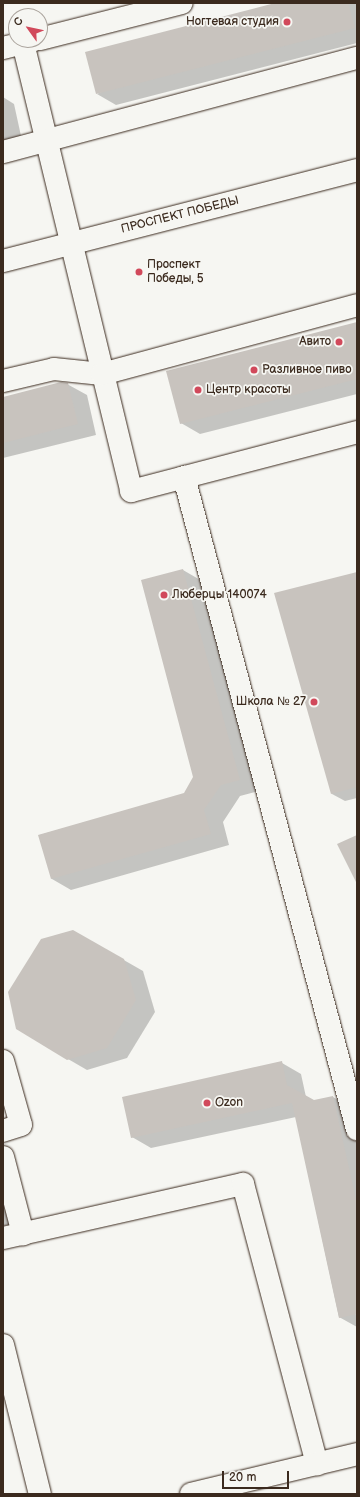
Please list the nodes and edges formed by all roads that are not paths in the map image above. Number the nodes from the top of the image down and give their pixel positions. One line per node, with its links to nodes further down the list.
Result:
1 (182, 3): 2 (street)
2 (48, 36)
3 (26, 48): 5 (street)
4 (357, 58): 5 (street)
5 (46, 141): 6 (street); 8 (street)
6 (3, 152)
7 (357, 170): 8 (street, ПРОСПЕКТ ПОБЕДЫ)
8 (70, 243): 9 (street, ПРОСПЕКТ ПОБЕДЫ); 11 (street)
9 (3, 261)
10 (357, 305): 11 (street)
11 (102, 374): 12 (street); 14 (street)
12 (3, 381)
13 (357, 432): 14 (street)
14 (184, 477): 16 (street)
15 (3, 1061): 17 (street)
16 (357, 1129)
17 (3, 1130)
18 (3, 1157): 19 (street)
19 (13, 1236): 22 (street)
20 (3, 1345): 23 (street)
21 (357, 1454): 22 (street)
22 (317, 1464): 24 (street)
23 (40, 1494)
24 (191, 1494)

